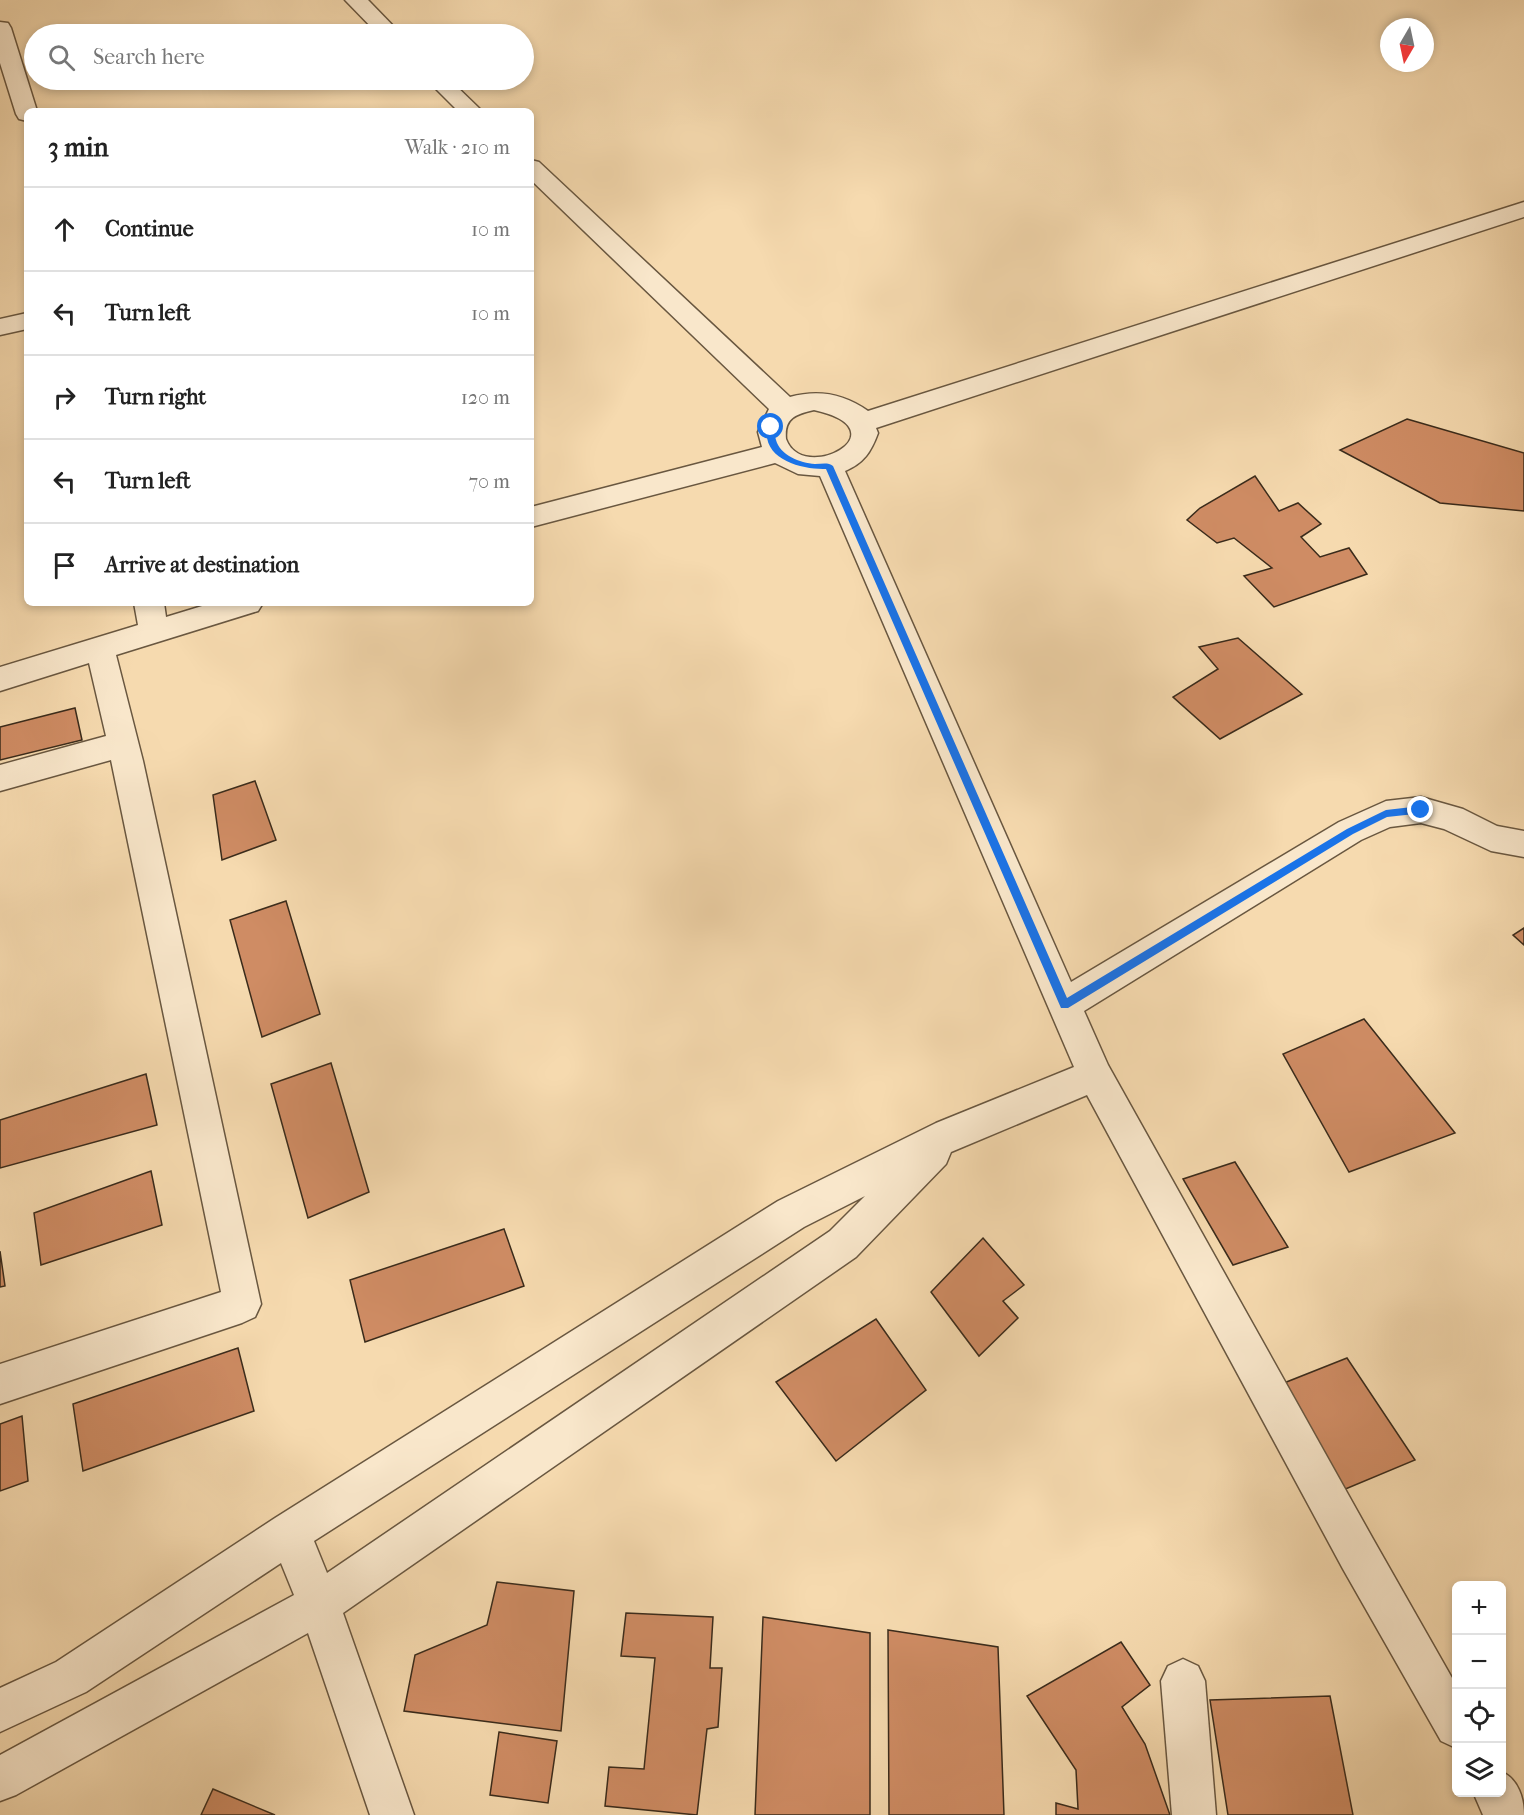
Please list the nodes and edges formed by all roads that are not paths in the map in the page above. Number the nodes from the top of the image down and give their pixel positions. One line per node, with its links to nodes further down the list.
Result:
1 (356, 0): 2 (street)
2 (380, 24)
3 (0, 28): 5 (street)
4 (449, 90): 6 (street)
5 (25, 108)
6 (468, 108)
7 (534, 170): 11 (street)
8 (1524, 209): 12 (street)
9 (24, 322): 10 (street)
10 (0, 327)
11 (786, 409): 12 (street); 13 (street)
12 (862, 423): 14 (street)
13 (780, 452): 14 (street); 15 (street)
14 (829, 466): 24 (street)
15 (534, 516)
16 (150, 606): 18 (street)
17 (239, 606): 18 (street)
18 (154, 633): 19 (street)
19 (100, 649): 20 (street); 21 (street)
20 (0, 679)
21 (123, 744): 22 (street); 27 (street)
22 (0, 778)
23 (1524, 844): 24 (street)
24 (1065, 1005): 25 (street)
25 (1095, 1075): 26 (street); 32 (street)
26 (949, 1136): 28 (street); 29 (street)
27 (0, 1384)
28 (290, 1533): 29 (street); 31 (street)
29 (319, 1604): 33 (street); 35 (street)
30 (1183, 1681): 36 (street)
31 (0, 1710)
32 (1452, 1719)
33 (0, 1779)
34 (1498, 1797): 37 (street)
35 (392, 1815)
36 (1194, 1815)
37 (1508, 1815)

